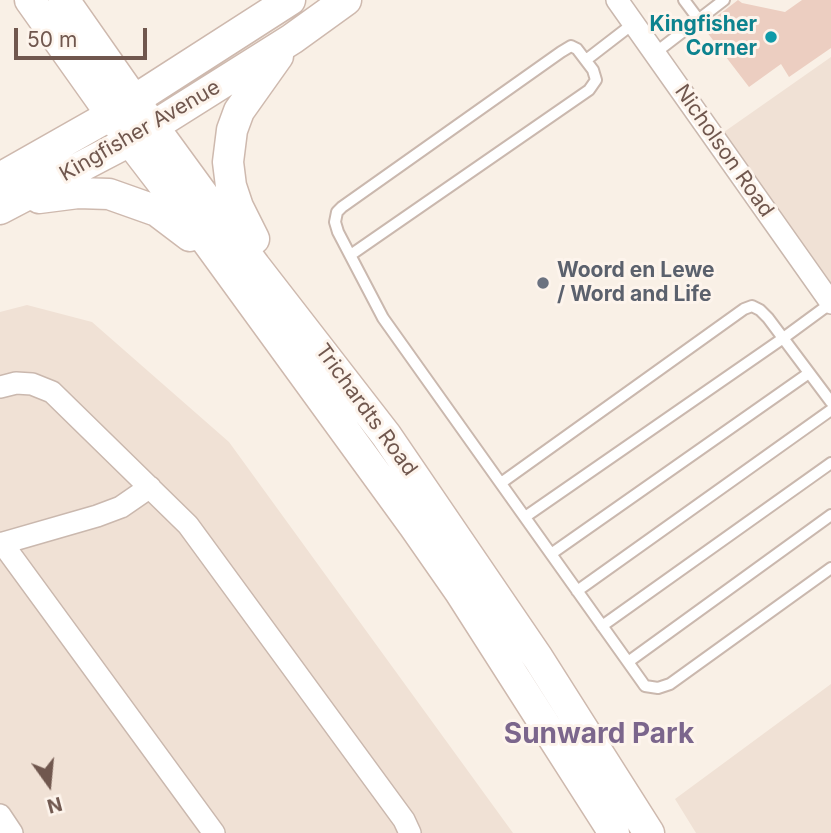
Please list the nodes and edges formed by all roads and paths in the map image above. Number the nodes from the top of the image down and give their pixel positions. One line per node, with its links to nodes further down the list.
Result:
1 (30, 0): 13 (main road, Trichardts Road)
2 (64, 0): 13 (main road, Trichardts Road)
3 (290, 0): 13 (main road, Kingfisher Avenue)
4 (346, 0): 10 (main road, Kingfisher Avenue)
5 (617, 0): 9 (street, Nicholson Road)
6 (684, 0): 8 (lane)
7 (724, 0): 8 (lane)
8 (699, 20): 11 (lane)
9 (634, 23): 11 (street, Nicholson Road); 12 (lane)
10 (292, 39): 14 (main road, Kingfisher Avenue); 19 (main road)
11 (655, 53): 18 (street, Nicholson Road)
12 (586, 60): 16 (lane); 16 (lane)
13 (123, 108): 14 (main road, Trichardts Road); 15 (main road, Kingfisher Avenue)
14 (142, 133): 15 (main road, Kingfisher Avenue); 17 (main road, Trichardts Road); 19 (main road, Trichardts Road)
15 (4, 197): 17 (main road)
16 (352, 254): 26 (lane)
17 (223, 263): 40 (main road, Trichardts Road)
18 (827, 290): 20 (lane)
19 (288, 307): 41 (main road, Trichardts Road)
20 (782, 339): 21 (lane); 26 (lane); 29 (lane)
21 (809, 373): 23 (lane); 31 (lane)
22 (0, 387): 27 (street)
23 (831, 402)
24 (831, 410): 33 (lane)
25 (831, 463): 34 (lane)
26 (501, 483): 29 (lane)
27 (149, 487): 30 (street); 39 (street)
28 (831, 515): 35 (lane)
29 (525, 517): 31 (lane)
30 (1, 543): 38 (street)
31 (551, 554): 33 (lane)
32 (831, 568): 35 (lane)
33 (577, 591): 34 (lane)
34 (602, 626): 35 (lane)
35 (628, 662)
36 (0, 815): 37 (street)
37 (12, 833)
38 (214, 833)
39 (410, 833)
40 (614, 833)
41 (649, 833)

